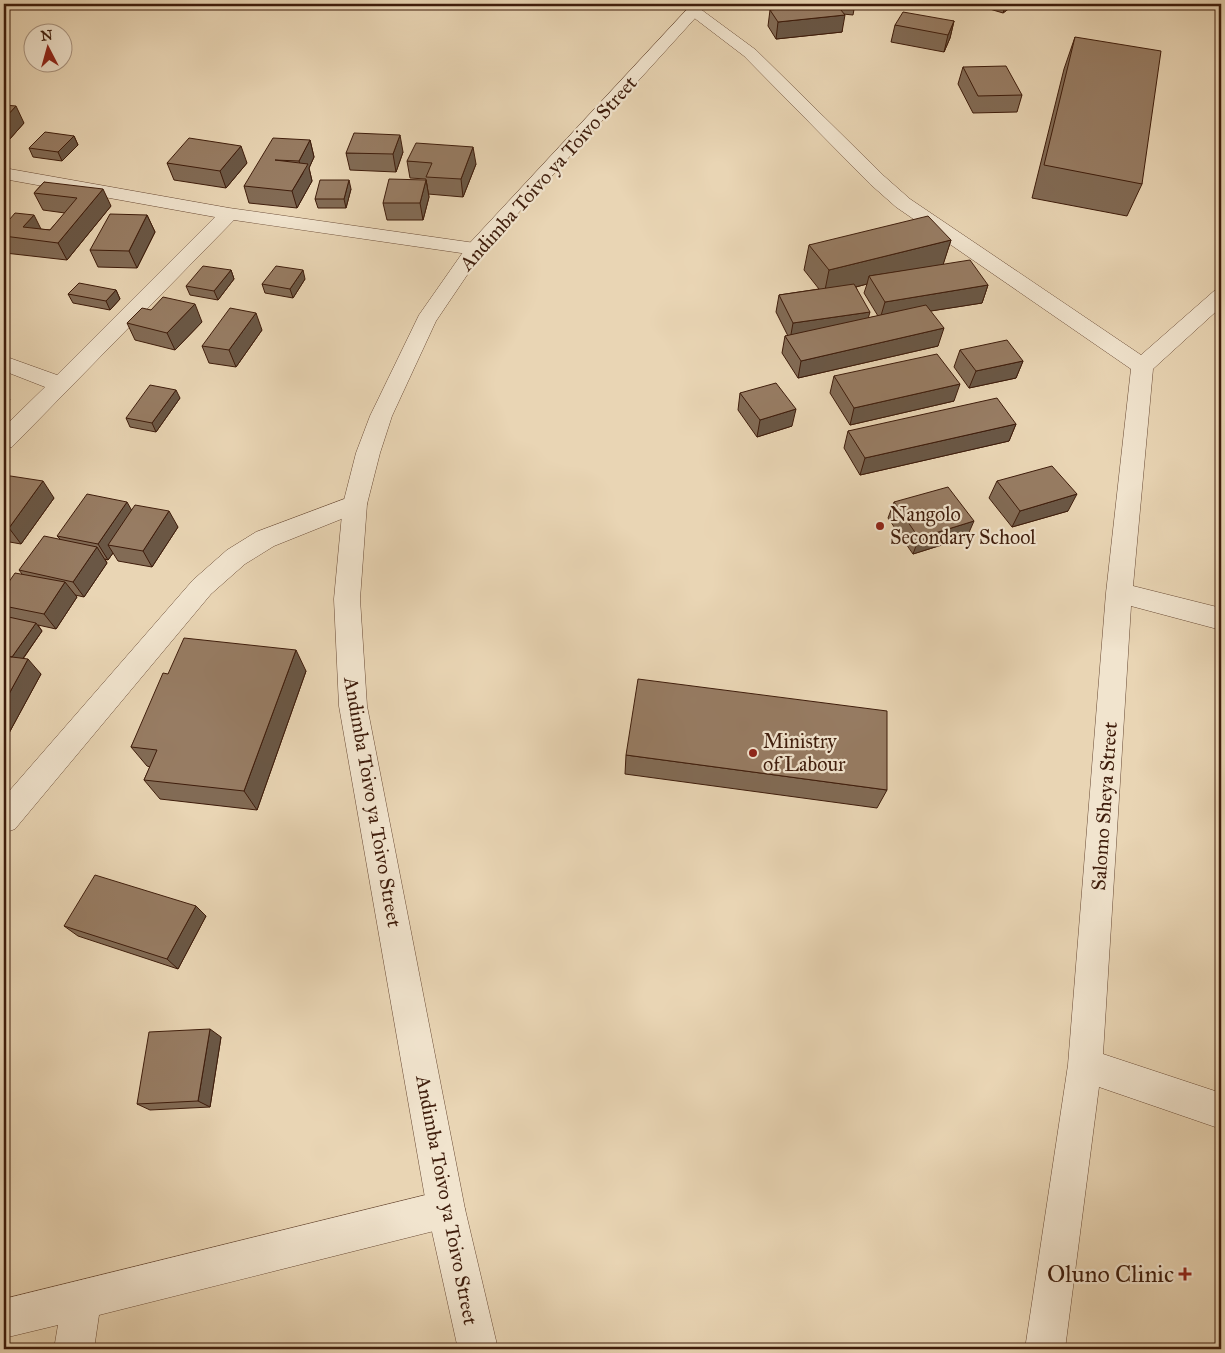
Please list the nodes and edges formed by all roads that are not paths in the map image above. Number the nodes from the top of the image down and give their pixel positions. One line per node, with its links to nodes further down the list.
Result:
1 (697, 8): 4 (street, Andimba Toivo ya Toivo Street); 7 (street)
2 (4, 173): 3 (street)
3 (229, 214): 4 (street); 8 (street)
4 (475, 249): 10 (street, Andimba Toivo ya Toivo Street)
5 (1221, 296): 7 (street)
6 (4, 363): 8 (street)
7 (1142, 366): 11 (street, Salomo Sheya Street)
8 (60, 384): 9 (street)
9 (4, 441)
10 (355, 504): 13 (street); 16 (street, Andimba Toivo ya Toivo Street)
11 (1119, 593): 12 (street); 14 (street, Salomo Sheya Street)
12 (1221, 619)
13 (4, 819)
14 (1085, 1065): 15 (street); 21 (street, Salomo Sheya Street)
15 (1221, 1111)
16 (446, 1208): 17 (street); 20 (street, Andimba Toivo ya Toivo Street)
17 (82, 1299): 18 (street); 19 (street)
18 (4, 1318)
19 (74, 1349)
20 (478, 1349)
21 (1045, 1349)

